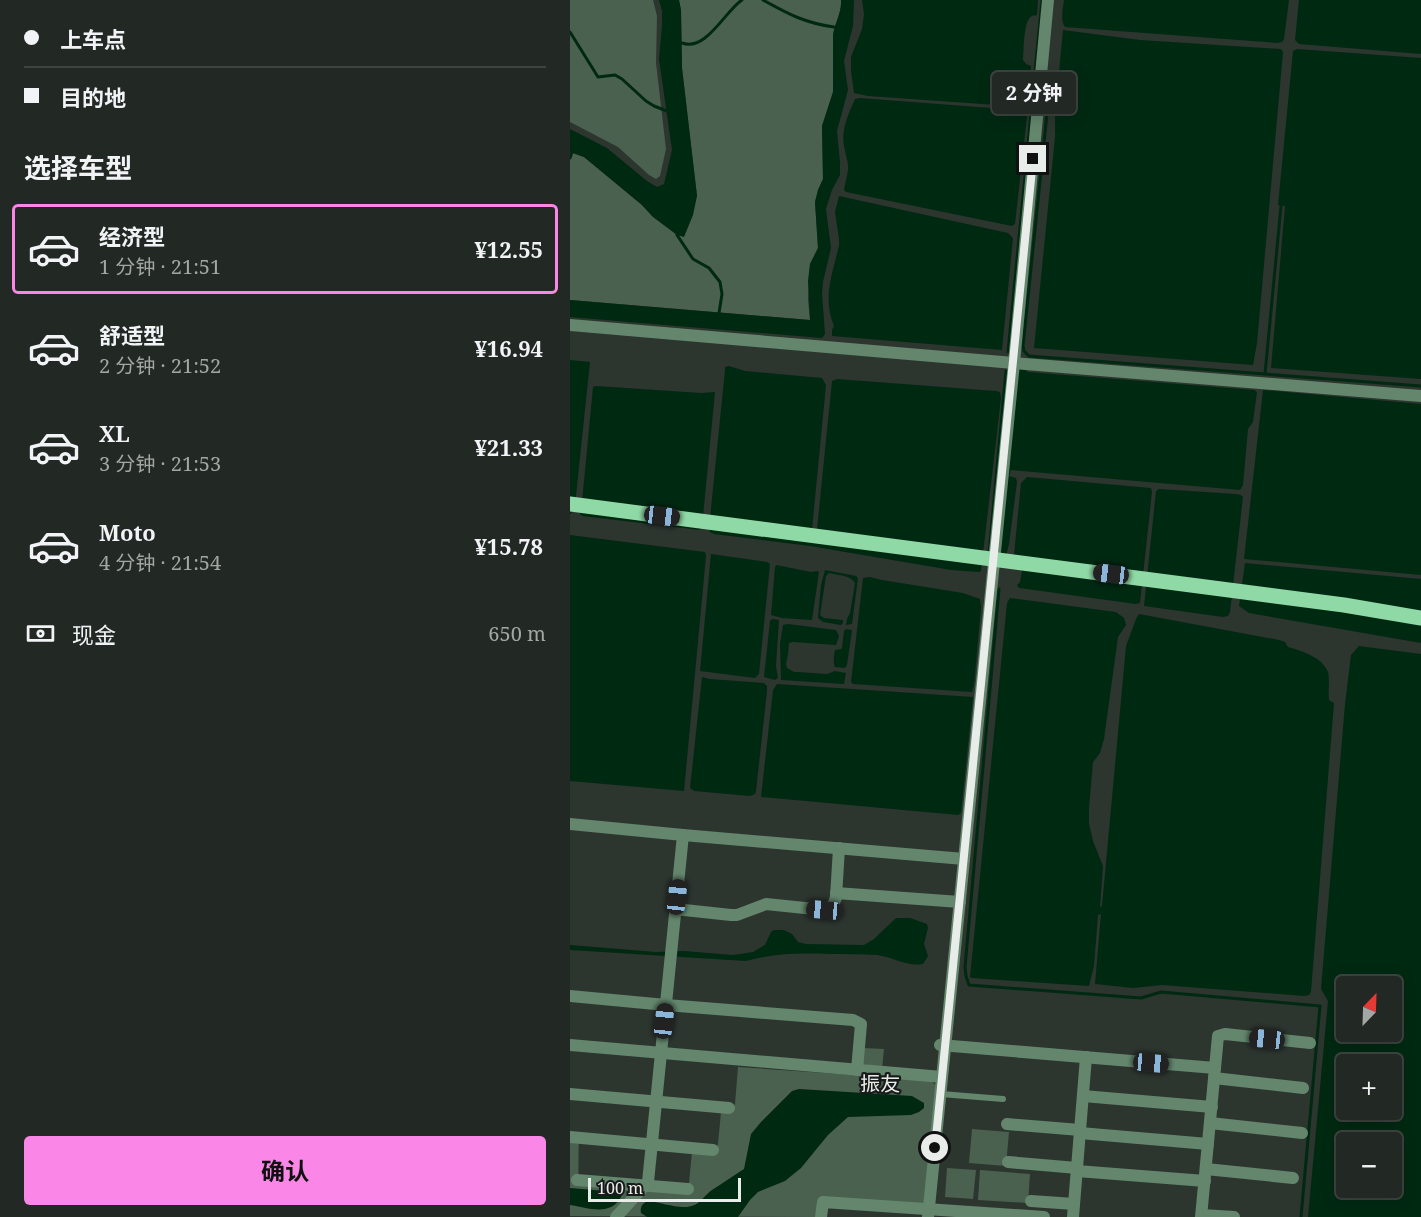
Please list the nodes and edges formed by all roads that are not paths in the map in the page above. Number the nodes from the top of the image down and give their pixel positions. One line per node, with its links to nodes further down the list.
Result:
1 (1048, 0): 3 (street)
2 (570, 325): 3 (street)
3 (1014, 363): 4 (street); 6 (street)
4 (1421, 396)
5 (570, 504): 6 (main road)
6 (990, 559): 7 (main road); 11 (street)
7 (1421, 618)
8 (570, 824): 9 (street)
9 (683, 835): 10 (street); 14 (street)
10 (839, 848): 11 (street); 12 (street)
11 (964, 859): 13 (street)
12 (836, 893): 13 (street); 14 (street)
13 (960, 902): 19 (street)
14 (675, 909): 16 (street)
15 (570, 996): 16 (street)
16 (666, 1005): 20 (street); 22 (street)
17 (1310, 1043): 23 (street)
18 (570, 1045): 20 (street)
19 (943, 1045): 21 (street); 24 (street)
20 (661, 1053): 22 (street); 30 (street)
21 (1086, 1058): 23 (street); 28 (street)
22 (857, 1070): 24 (street)
23 (1215, 1073): 25 (street); 31 (street)
24 (942, 1077): 27 (street)
25 (1303, 1088)
26 (570, 1094): 30 (street)
27 (940, 1094): 29 (lane); 50 (street)
28 (1083, 1096): 31 (street); 35 (street)
29 (1003, 1100)
30 (656, 1102): 32 (street); 38 (street)
31 (1212, 1107): 33 (street)
32 (729, 1108)
33 (1210, 1123): 36 (street); 39 (street)
34 (1007, 1124): 35 (street)
35 (1080, 1131): 39 (street); 42 (street)
36 (1302, 1132)
37 (570, 1137): 38 (street)
38 (652, 1144): 40 (street); 46 (street)
39 (1208, 1144): 43 (street)
40 (713, 1149)
41 (1008, 1162): 42 (street)
42 (1077, 1169): 43 (street); 49 (street)
43 (1206, 1175): 44 (street); 51 (street)
44 (1293, 1178)
45 (577, 1180): 46 (street)
46 (645, 1186): 47 (street); 52 (street)
47 (688, 1189)
48 (1031, 1201): 49 (street)
49 (1074, 1204): 55 (street)
50 (928, 1213): 53 (street); 54 (street)
51 (1202, 1216): 56 (street)
52 (616, 1217)
53 (821, 1217)
54 (1044, 1217)
55 (1073, 1217)
56 (1234, 1217)

